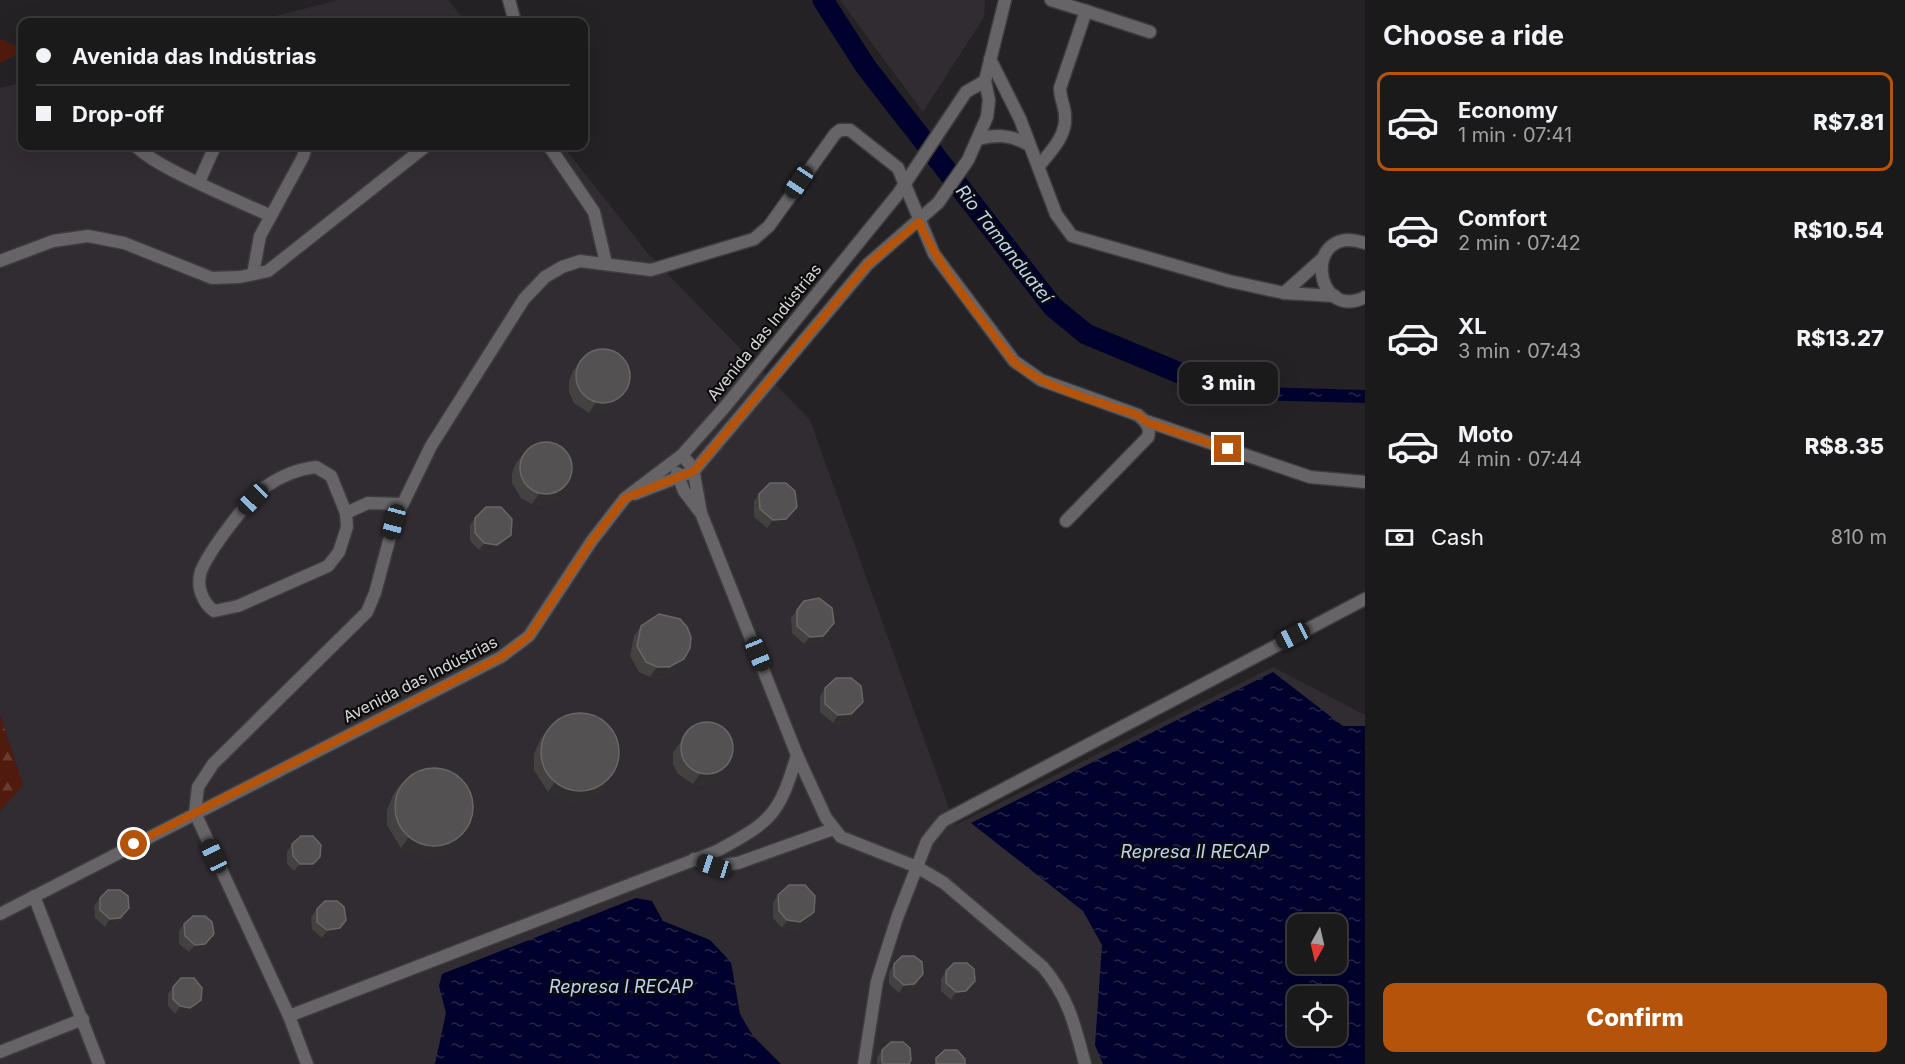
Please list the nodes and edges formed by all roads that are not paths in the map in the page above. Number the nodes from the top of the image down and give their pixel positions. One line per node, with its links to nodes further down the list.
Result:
1 (509, 0): 5 (lane)
2 (1005, 0): 7 (lane)
3 (1051, 0): 4 (lane)
4 (1086, 10): 6 (lane); 16 (lane)
5 (514, 18)
6 (1150, 32)
7 (990, 59): 8 (lane); 10 (lane)
8 (985, 81): 9 (lane); 18 (lane, Avenida das Indústrias)
9 (978, 139): 10 (lane); 20 (lane)
10 (1029, 145): 16 (lane)
11 (139, 150): 17 (lane)
12 (213, 150): 17 (lane)
13 (304, 150): 19 (lane)
14 (421, 150): 25 (lane)
15 (552, 150): 24 (lane)
16 (1039, 166): 26 (lane)
17 (199, 182): 19 (lane)
18 (906, 184): 20 (lane); 24 (lane); 30 (lane, Avenida das Indústrias)
19 (271, 216): 25 (lane)
20 (919, 222): 29 (lane); 31 (lane)
21 (1362, 239): 22 (lane)
22 (1322, 259): 26 (lane); 27 (lane)
23 (0, 261): 25 (lane)
24 (606, 263): 35 (lane)
25 (253, 274)
26 (1284, 293): 27 (lane)
27 (1335, 296): 28 (lane)
28 (1365, 297)
29 (1146, 422): 33 (lane); 38 (lane)
30 (678, 458): 31 (lane); 32 (lane); 34 (lane, Avenida das Indústrias)
31 (694, 471): 32 (lane); 37 (lane)
32 (678, 479): 34 (lane); 37 (lane)
33 (1365, 482)
34 (625, 498): 41 (lane, Avenida das Indústrias)
35 (402, 504): 36 (lane); 41 (lane)
36 (346, 513): 36 (lane)
37 (701, 513): 40 (lane)
38 (1066, 521)
39 (1365, 599): 44 (lane)
40 (797, 755): 42 (lane); 43 (lane)
41 (195, 813): 45 (lane, Avenida das Indústrias); 47 (lane)
42 (832, 829): 43 (lane); 44 (lane)
43 (694, 860): 47 (lane)
44 (917, 867): 52 (lane); 53 (lane)
45 (34, 896): 46 (lane, Avenida das Indústrias); 48 (lane)
46 (0, 914)
47 (289, 1016): 51 (lane)
48 (83, 1019): 49 (lane); 50 (lane)
49 (0, 1052)
50 (99, 1064)
51 (307, 1064)
52 (864, 1064)
53 (1085, 1064)

